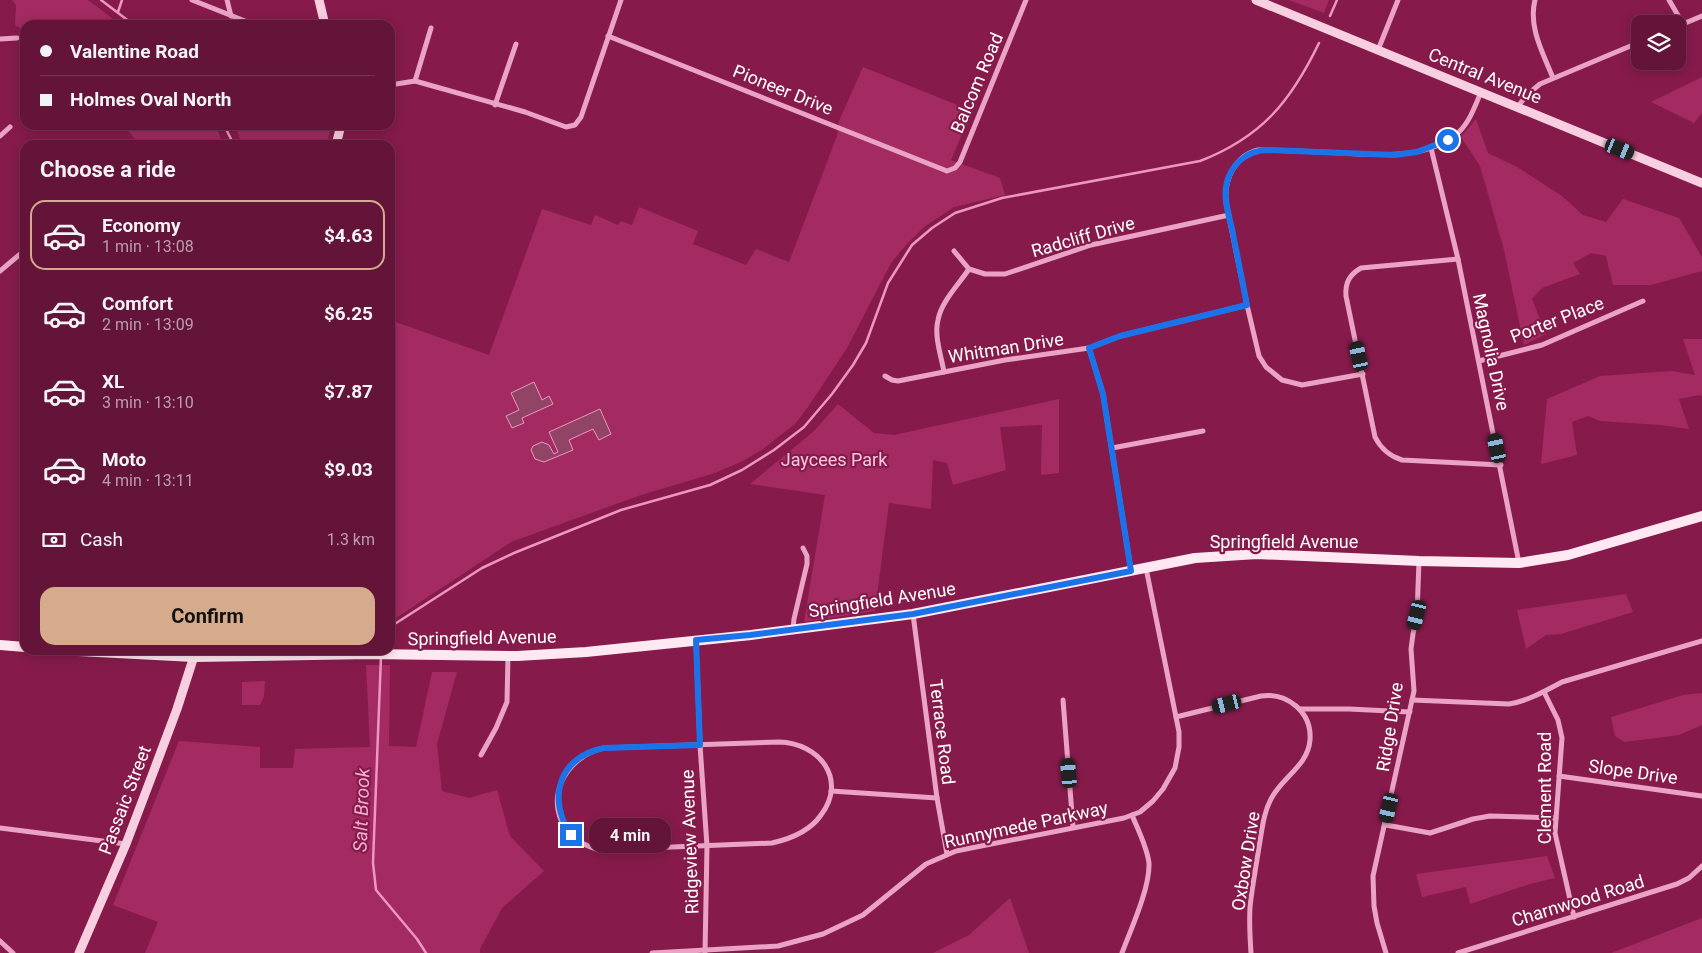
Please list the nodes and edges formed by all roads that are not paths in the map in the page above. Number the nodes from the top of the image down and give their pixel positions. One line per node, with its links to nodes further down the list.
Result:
1 (192, 0): 11 (street)
2 (227, 0): 11 (street)
3 (319, 0): 14 (street)
4 (621, 0): 17 (street)
5 (1026, 0): 32 (street, Balcom Road)
6 (1256, 0): 22 (street, Central Avenue)
7 (1398, 0): 22 (street)
8 (1536, 0): 23 (street)
9 (1669, 0): 10 (street)
10 (1676, 15)
11 (231, 16): 13 (street)
12 (1702, 16): 15 (street)
13 (242, 20)
14 (324, 20)
15 (1686, 23)
16 (431, 28): 24 (street)
17 (608, 36): 27 (street); 32 (street, Pioneer Drive)
18 (17, 38): 19 (street)
19 (0, 39)
20 (516, 44): 27 (street)
21 (1631, 46): 23 (street)
22 (1378, 50): 26 (street, Central Avenue)
23 (1553, 78): 28 (street)
24 (415, 81): 25 (street); 27 (street)
25 (395, 84)
26 (1481, 92): 28 (street, Central Avenue); 31 (street)
27 (496, 105)
28 (1518, 106): 33 (street, Central Avenue)
29 (10, 127): 30 (street)
30 (0, 136)
31 (1431, 148): 34 (street); 37 (street, Magnolia Drive)
32 (947, 171)
33 (1702, 182)
34 (1229, 215): 38 (street, Radcliff Drive); 41 (street)
35 (954, 251): 38 (street)
36 (20, 254): 39 (street)
37 (1458, 259): 43 (street, Magnolia Drive); 45 (street)
38 (969, 269): 44 (street)
39 (0, 271)
40 (1643, 301): 43 (street, Porter Place)
41 (1247, 305): 42 (street, Whitman Drive); 45 (street)
42 (1089, 348): 44 (street, Whitman Drive); 48 (street)
43 (1479, 361): 49 (street, Magnolia Drive)
44 (944, 372): 46 (street, Whitman Drive)
45 (1363, 374): 49 (street)
46 (885, 376)
47 (1203, 431): 48 (street)
48 (1112, 448): 55 (street)
49 (1501, 465): 53 (street, Magnolia Drive)
50 (1702, 516): 53 (main road, Springfield Avenue)
51 (803, 548): 57 (street)
52 (1419, 561): 53 (main road, Springfield Avenue); 54 (main road, Springfield Avenue); 67 (street, Ridge Drive)
53 (1520, 563)
54 (1146, 568): 55 (main road, Springfield Avenue); 70 (street, Runnymede Parkway)
55 (1131, 571): 56 (main road, Springfield Avenue)
56 (913, 614): 57 (main road, Springfield Avenue); 76 (street, Terrace Road)
57 (793, 630): 58 (main road, Springfield Avenue)
58 (696, 640): 64 (main road, Springfield Avenue); 71 (street, Ridgeview Avenue)
59 (1702, 640): 65 (street)
60 (0, 645): 61 (main road)
61 (20, 647)
62 (194, 655): 82 (street, Passaic Street)
63 (391, 655): 64 (main road, Springfield Avenue)
64 (508, 656): 72 (street)
65 (1544, 692): 67 (street); 73 (street, Clement Road)
66 (1063, 700): 80 (street)
67 (1412, 700): 69 (street, Ridge Drive)
68 (1300, 709): 69 (street); 70 (street); 93 (street, Oxbow Drive)
69 (1410, 712): 79 (street, Ridge Drive)
70 (1176, 717): 77 (street, Runnymede Parkway)
71 (700, 745): 74 (street); 83 (street, Ridgeview Avenue); 83 (street)
72 (481, 755)
73 (1559, 776): 75 (street, Slope Drive); 78 (street, Clement Road)
74 (831, 790): 76 (street); 83 (street)
75 (1702, 796)
76 (937, 798): 84 (street, Terrace Road)
77 (1132, 815): 80 (street, Runnymede Parkway); 92 (street)
78 (1556, 818): 79 (street); 86 (street, Clement Road)
79 (1386, 825): 94 (street, Ridge Drive)
80 (1074, 827): 84 (street, Runnymede Parkway)
81 (0, 828): 82 (street)
82 (126, 844): 90 (street, Passaic Street)
83 (707, 846): 88 (street, Ridgeview Avenue)
84 (947, 854): 88 (street, Runnymede Parkway)
85 (1702, 866): 86 (street, Charnwood Road)
86 (1574, 917): 95 (street, Charnwood Road)
87 (0, 941): 89 (street)
88 (705, 952): 91 (street, Runnymede Parkway)
89 (13, 953)
90 (79, 953)
91 (652, 953)
92 (1122, 953)
93 (1251, 953)
94 (1386, 953)
95 (1458, 953)

